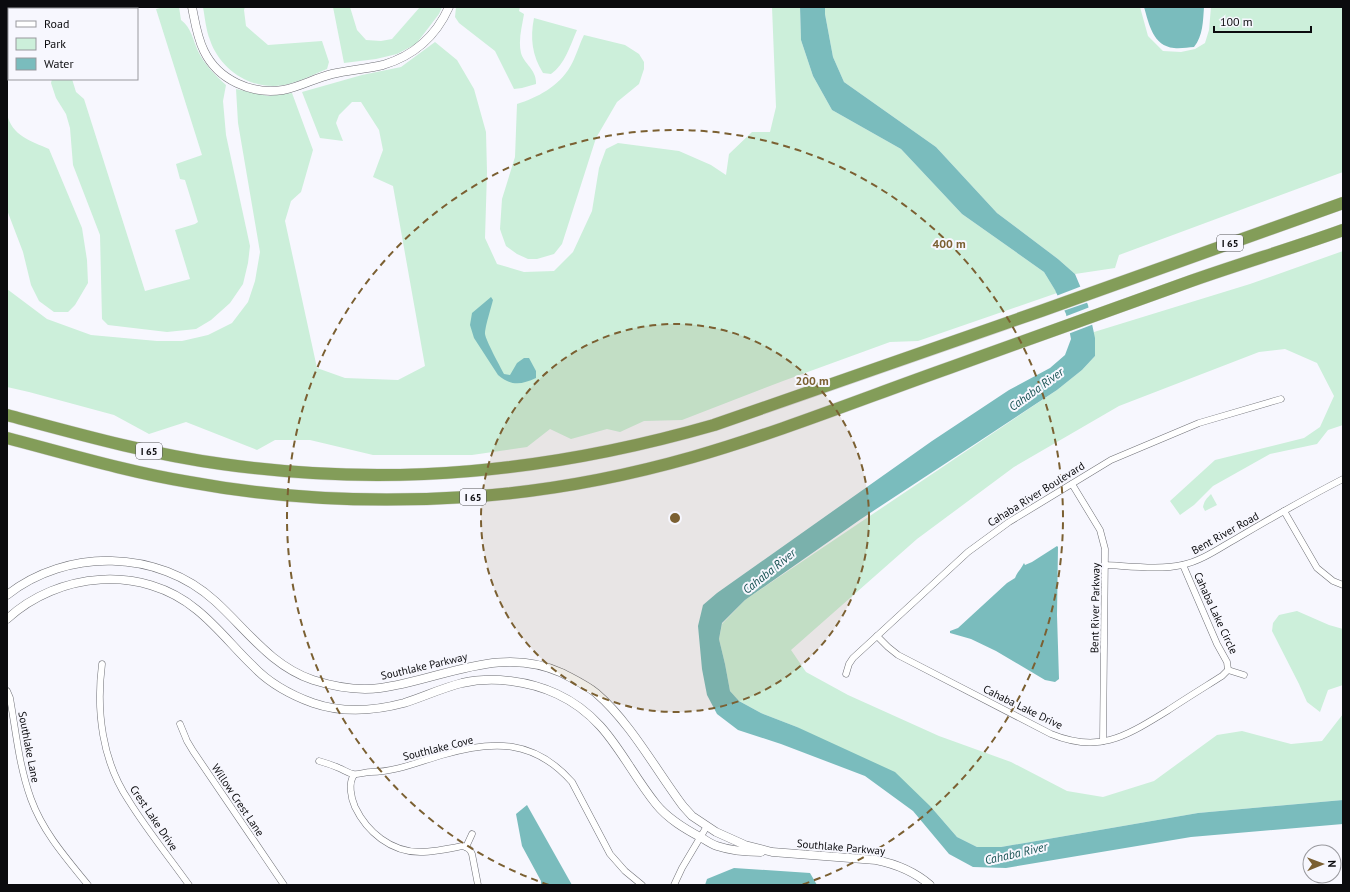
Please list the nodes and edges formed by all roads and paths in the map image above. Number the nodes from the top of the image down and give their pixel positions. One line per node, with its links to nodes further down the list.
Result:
1 (192, 7): 2 (street)
2 (449, 7)
3 (1343, 203): 6 (highway, I 65)
4 (1343, 230): 7 (highway, I 65)
5 (1281, 399): 9 (street, Cahaba River Boulevard)
6 (7, 415)
7 (7, 438)
8 (1343, 480): 10 (street, Bent River Road)
9 (1072, 484): 11 (street, Bent River Parkway); 16 (street, Cahaba River Boulevard)
10 (1284, 511): 12 (street, Bent River Road); 13 (street)
11 (1106, 565): 12 (street, Bent River Road); 23 (street, Bent River Parkway)
12 (1183, 565): 18 (street, Cahaba Lake Circle)
13 (1343, 584)
14 (7, 595): 26 (street, Southlake Parkway)
15 (7, 619): 28 (street, Southlake Parkway)
16 (877, 636): 19 (street, Cahaba River Boulevard); 23 (street, Cahaba Lake Drive)
17 (102, 664): 32 (street, Crest Lake Drive)
18 (1228, 670): 20 (street); 23 (street, Cahaba Lake Drive)
19 (846, 674)
20 (1244, 675)
21 (7, 691): 31 (street, Southlake Lane)
22 (180, 724): 33 (street, Willow Crest Lane)
23 (1103, 741)
24 (319, 761): 25 (street)
25 (354, 775): 29 (street); 35 (street, Southlake Cove)
26 (707, 826): 28 (street); 30 (street, Southlake Parkway)
27 (472, 834): 29 (street)
28 (701, 838): 30 (street, Southlake Parkway); 36 (street)
29 (466, 847): 34 (street)
30 (769, 852): 37 (street, Southlake Parkway)
31 (88, 885)
32 (189, 885)
33 (284, 885)
34 (478, 885)
35 (643, 885)
36 (674, 885)
37 (930, 885)

